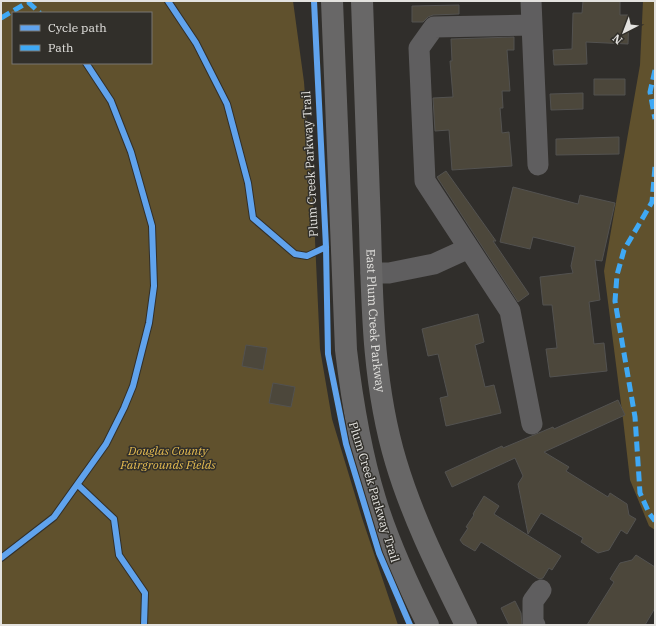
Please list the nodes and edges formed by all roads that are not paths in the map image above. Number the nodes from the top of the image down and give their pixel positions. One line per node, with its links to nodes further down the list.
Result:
1 (332, 1): 10 (main road)
2 (362, 1): 7 (main road, East Plum Creek Parkway)
3 (531, 1): 4 (street)
4 (532, 24): 5 (street); 6 (street)
5 (538, 165)
6 (468, 248): 7 (street); 8 (street)
7 (371, 273): 11 (main road, East Plum Creek Parkway)
8 (532, 424)
9 (541, 590): 12 (street)
10 (428, 625)
11 (466, 625)
12 (535, 625)

